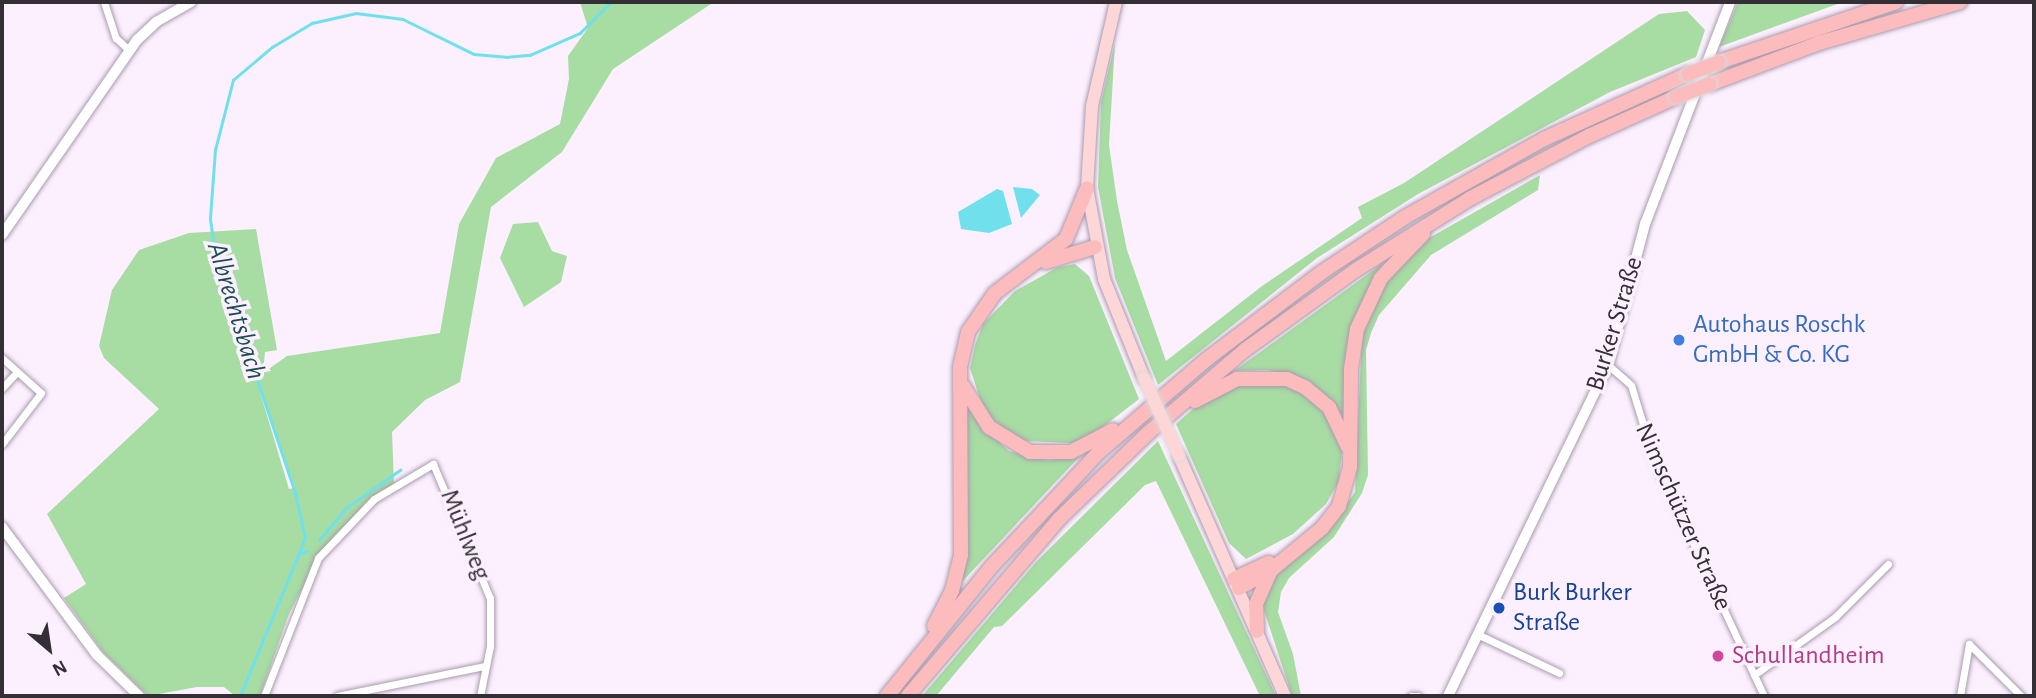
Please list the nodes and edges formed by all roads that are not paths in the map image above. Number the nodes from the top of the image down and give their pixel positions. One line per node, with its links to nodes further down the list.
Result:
1 (104, 2): 7 (street)
2 (191, 2): 7 (street)
3 (1116, 2): 8 (main road)
4 (1730, 2): 14 (street, Burker Straße)
5 (1896, 2): 18 (highway, bridge)
6 (1960, 2): 9 (highway, bridge)
7 (129, 50): 10 (street)
8 (1087, 188): 11 (main road); 12 (highway)
9 (1442, 216): 19 (highway); 21 (highway)
10 (2, 235)
11 (1096, 247): 12 (highway); 26 (main road, bridge)
12 (1032, 268): 16 (highway)
13 (2, 358): 15 (street)
14 (1608, 365): 28 (street, Burker Straße); 32 (street, Nimschützer Straße)
15 (16, 373): 17 (street); 20 (street)
16 (961, 379): 18 (highway); 29 (highway)
17 (2, 388)
18 (1160, 398): 29 (highway)
19 (1148, 433): 21 (highway); 38 (highway)
20 (2, 444)
21 (1350, 456): 23 (highway)
22 (2, 527): 33 (street)
23 (1290, 553): 25 (highway); 26 (highway)
24 (1888, 564): 32 (street)
25 (1270, 571): 26 (highway); 27 (highway)
26 (1236, 583): 27 (main road)
27 (1257, 631): 39 (main road)
28 (1477, 634): 31 (street); 42 (street, Burker Straße)
29 (924, 646): 37 (highway)
30 (485, 666): 35 (street)
31 (1559, 673)
32 (1754, 676): 43 (street, Nimschützer Straße)
33 (139, 696)
34 (264, 696): 36 (street, Mühlweg)
35 (337, 696)
36 (481, 696)
37 (887, 696)
38 (908, 696)
39 (1285, 696)
40 (1411, 696): 41 (street)
41 (1418, 696)
42 (1448, 696)
43 (1764, 696)
44 (1960, 696): 45 (street)
45 (2021, 696)

